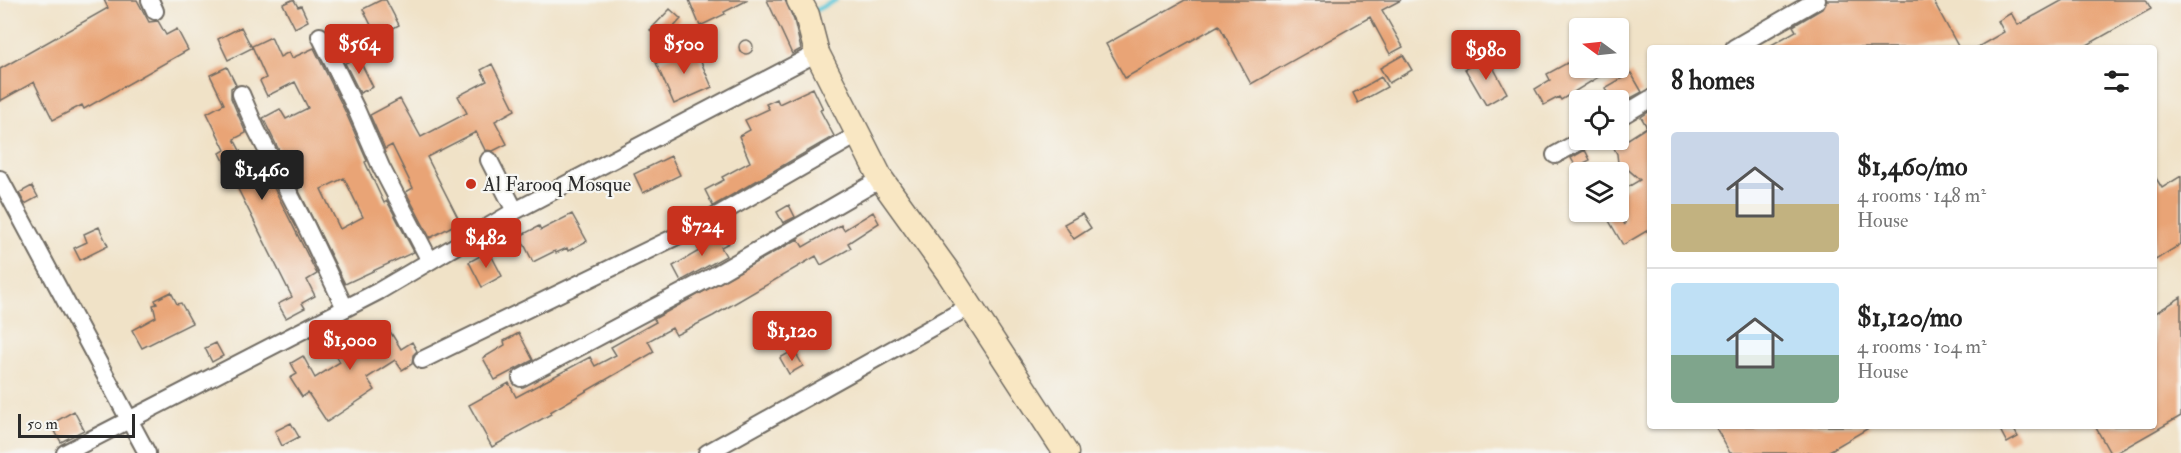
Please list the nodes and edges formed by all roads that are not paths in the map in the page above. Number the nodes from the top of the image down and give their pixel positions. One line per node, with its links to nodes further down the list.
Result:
1 (800, 0): 5 (street)
2 (1817, 0): 4 (street)
3 (320, 36): 16 (street)
4 (1739, 45)
5 (817, 53): 9 (street); 15 (street)
6 (241, 94): 18 (street)
7 (1647, 101): 8 (street)
8 (1629, 111)
9 (857, 135): 13 (street); 19 (street)
10 (1569, 147): 11 (street)
11 (1555, 155)
12 (489, 160): 15 (street)
13 (881, 178): 17 (street); 20 (street)
14 (0, 180): 21 (street)
15 (515, 211): 16 (street)
16 (430, 261): 18 (street)
17 (970, 306): 24 (street); 25 (street)
18 (345, 309): 21 (street)
19 (422, 360)
20 (521, 378)
21 (129, 419): 22 (street); 23 (street)
22 (65, 453)
23 (147, 453)
24 (707, 453)
25 (1065, 453)

